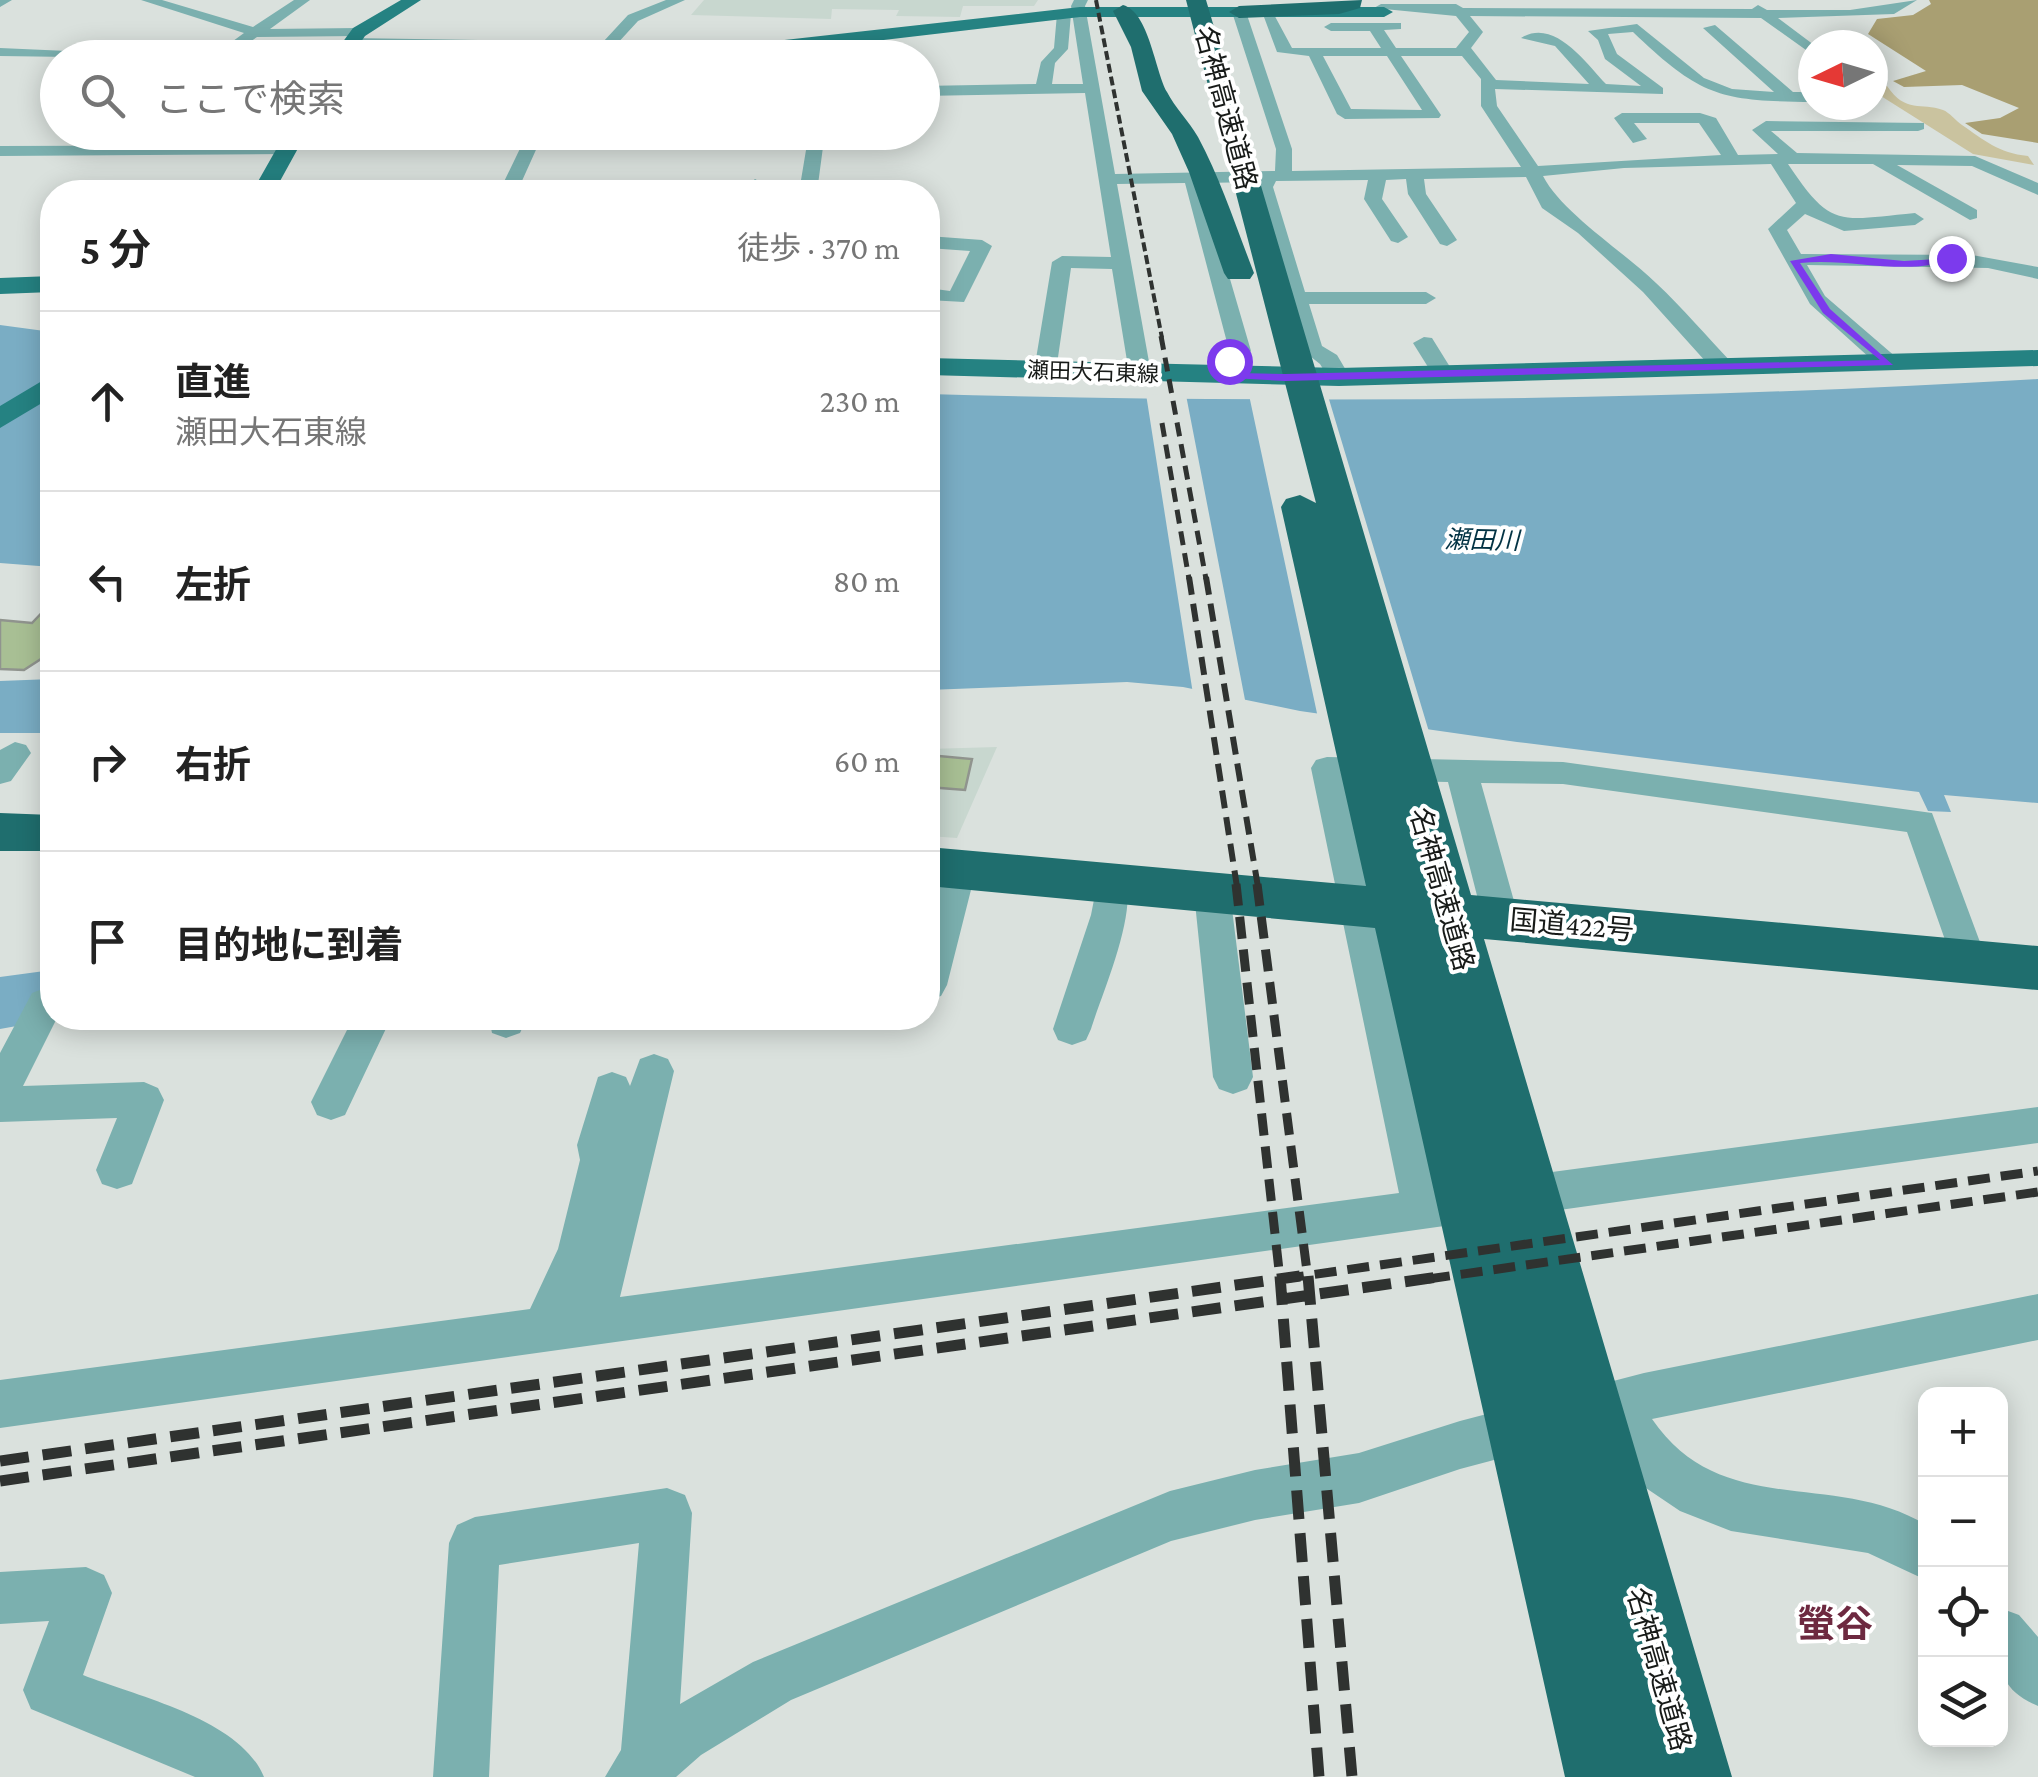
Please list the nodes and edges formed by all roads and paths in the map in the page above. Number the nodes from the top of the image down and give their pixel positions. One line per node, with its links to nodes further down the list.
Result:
1 (148, 0): 24 (street)
2 (302, 0): 24 (street)
3 (413, 0): 30 (main road)
4 (678, 0): 31 (street)
5 (1354, 0): 15 (highway); 17 (highway)
6 (1608, 0): 7 (street)
7 (1678, 0): 8 (street)
8 (1746, 0): 9 (street); 16 (street)
9 (1808, 0): 10 (street)
10 (1862, 0)
11 (1910, 0): 16 (street)
12 (1195, 8): 62 (highway, 名神高速道路); 62 (highway, 名神高速道路)
13 (1075, 9): 14 (main road); 32 (main road); 40 (street); 41 (street)
14 (1123, 12): 17 (main road); 62 (highway)
15 (1379, 12): 16 (street); 18 (main road); 19 (street); 20 (street); 35 (street); 36 (street)
16 (1765, 14): 23 (street)
17 (1242, 18): 18 (main road); 62 (street)
18 (1268, 18): 34 (street)
19 (1331, 26)
20 (1413, 26)
21 (1637, 28): 22 (street); 42 (street); 43 (street)
22 (1710, 28): 23 (street); 43 (street)
23 (1784, 28): 26 (street)
24 (258, 32): 27 (street); 28 (street); 29 (street)
25 (1528, 38): 42 (street)
26 (1798, 39)
27 (245, 40)
28 (296, 40)
29 (296, 40)
30 (353, 40)
31 (612, 40)
32 (823, 40)
33 (0, 52): 37 (street)
34 (1314, 52): 35 (street); 35 (street)
35 (1390, 52): 36 (street)
36 (1467, 52): 38 (street)
37 (40, 54)
38 (1488, 84): 42 (street); 58 (street)
39 (940, 88): 41 (street)
40 (1095, 88): 41 (street); 63 (street)
41 (1043, 89)
42 (1603, 90)
43 (1789, 97): 44 (street)
44 (1798, 97)
45 (1888, 107): 46 (street)
46 (1932, 135): 55 (street); 57 (street)
47 (1639, 138): 56 (street)
48 (40, 149): 53 (street)
49 (286, 150): 64 (main road)
50 (528, 150): 65 (street)
51 (816, 150): 66 (street)
52 (1599, 150): 58 (street)
53 (0, 151)
54 (1875, 159): 55 (street); 57 (street); 69 (street)
55 (1786, 160): 56 (street); 68 (street)
56 (1733, 161): 58 (street)
57 (1975, 162): 59 (street); 67 (street)
58 (1527, 163): 61 (street); 88 (street)
59 (2038, 168)
60 (1378, 173): 61 (street); 62 (street); 71 (street)
61 (1414, 174): 72 (street)
62 (1235, 175): 63 (street); 83 (highway, 名神高速道路); 83 (street); 83 (street); 125 (highway, 名神高速道路)
63 (1110, 179): 75 (street)
64 (270, 180)
65 (514, 180)
66 (807, 180)
67 (2038, 190)
68 (1805, 207): 70 (street); 74 (street)
69 (1970, 214)
70 (1915, 218)
71 (1393, 234)
72 (1447, 240)
73 (940, 243): 80 (street)
74 (1794, 261): 77 (street); 86 (street)
75 (1123, 263): 89 (street); 90 (street)
76 (1392, 273): 81 (street)
77 (2038, 273)
78 (40, 284): 79 (main road)
79 (0, 286)
80 (940, 296)
81 (1402, 298): 82 (street); 83 (street)
82 (1426, 298)
83 (1262, 331): 90 (main road, 瀬田大石東線); 92 (main road, 瀬田大石東線); 92 (street); 129 (highway, 名神高速道路)
84 (1424, 343): 91 (street)
85 (2038, 358): 86 (main road, 瀬田大石東線)
86 (1889, 363): 88 (main road, 瀬田大石東線)
87 (940, 367): 89 (main road, 瀬田大石東線)
88 (1724, 368): 91 (main road, 瀬田大石東線)
89 (1045, 370): 90 (main road, 瀬田大石東線)
90 (1140, 374)
91 (1444, 375): 92 (main road, 瀬田大石東線)
92 (1338, 377)
93 (40, 392): 94 (main road)
94 (0, 420)
95 (1461, 770): 101 (street); 102 (street); 103 (street)
96 (0, 832): 97 (highway)
97 (40, 832)
98 (943, 868): 99 (highway, 国道422号)
99 (1111, 883): 100 (highway, 国道422号); 106 (street)
100 (1212, 892): 101 (highway, 国道422号); 109 (street)
101 (1358, 906): 102 (highway, 国道422号); 116 (street)
102 (1500, 919): 103 (highway, 国道422号)
103 (1968, 961): 104 (highway, 国道422号)
104 (2038, 968)
105 (40, 1015): 110 (street)
106 (1072, 1029)
107 (366, 1030): 111 (street)
108 (654, 1071): 118 (street)
109 (1233, 1077)
110 (0, 1092)
111 (331, 1102)
112 (0, 1104): 115 (street)
113 (600, 1111): 118 (street)
114 (2038, 1125): 116 (street)
115 (117, 1170)
116 (1424, 1210): 118 (street)
117 (2038, 1317): 120 (street)
118 (570, 1327): 119 (street)
119 (0, 1404)
120 (1614, 1405): 121 (street); 126 (street)
121 (1918, 1549)
122 (0, 1598): 127 (street)
123 (2008, 1644): 124 (street)
124 (2038, 1680)
125 (1679, 1741)
126 (641, 1770): 128 (street)
127 (236, 1777)
128 (461, 1777)
129 (1608, 1777)

